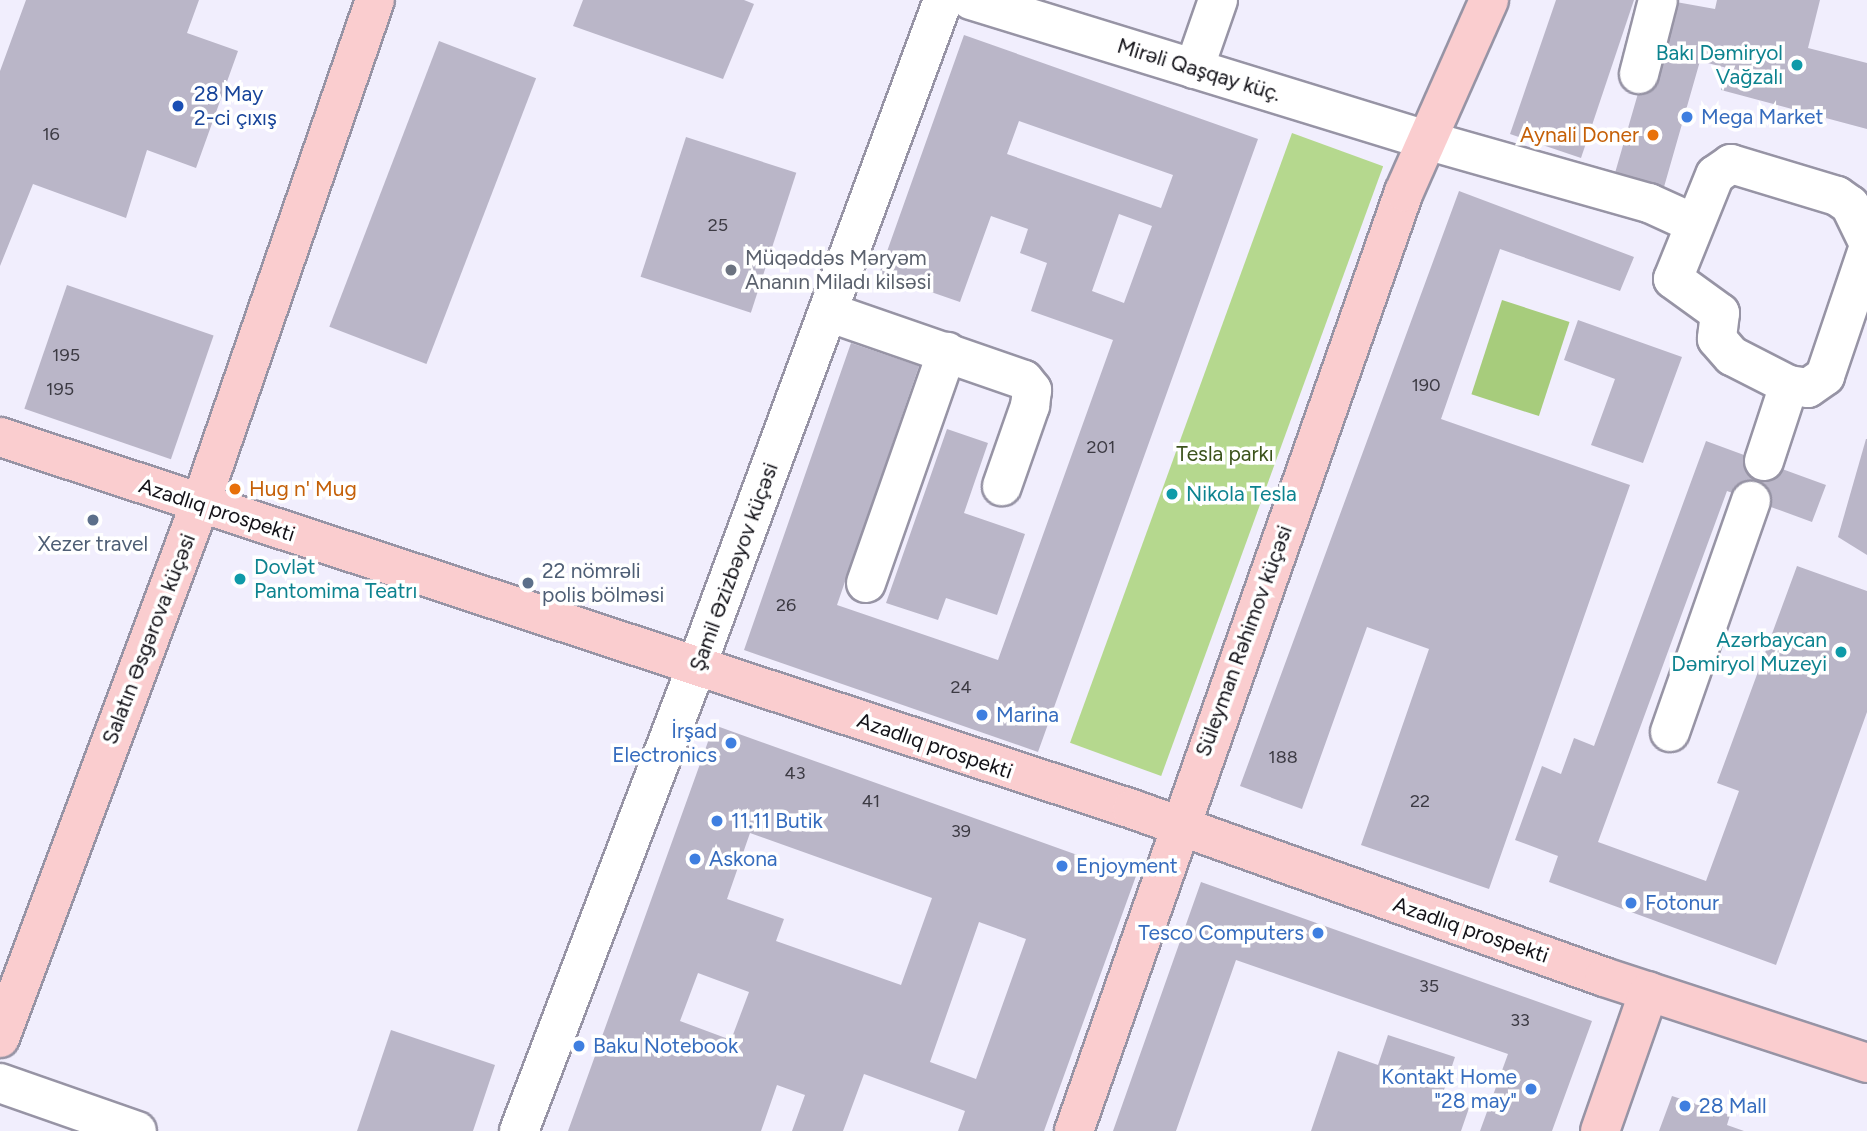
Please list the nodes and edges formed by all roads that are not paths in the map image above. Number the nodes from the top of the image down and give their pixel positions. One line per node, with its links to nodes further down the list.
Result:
1 (375, 0): 20 (main road, Salatın Əsgərova küçəsi)
2 (943, 0): 13 (street, Şamil Əzizbəyov küçəsi)
3 (971, 0): 7 (street, Mirəli Qaşqay küç.)
4 (1218, 0): 7 (street)
5 (1489, 0): 9 (main road, Süleyman Rəhimov küçəsi)
6 (1658, 0): 8 (street)
7 (1194, 69): 9 (street, Mirəli Qaşqay küç.)
8 (1639, 74)
9 (1426, 140): 10 (street, Mirəli Qaşqay küç.); 24 (main road, Süleyman Rəhimov küçəsi)
10 (1693, 223): 11 (street); 15 (street)
11 (1867, 240)
12 (1867, 252): 15 (street)
13 (828, 312): 14 (street); 22 (street, Şamil Əzizbəyov küçəsi)
14 (947, 352): 18 (street); 21 (street)
15 (1789, 385): 17 (street)
16 (0, 437): 20 (main road, Azadlıq prospekti)
17 (1764, 461)
18 (1002, 486)
19 (1751, 501): 23 (street)
20 (199, 505): 22 (main road, Azadlıq prospekti); 26 (main road, Salatın Əsgərova küçəsi)
21 (866, 583)
22 (697, 666): 24 (main road, Azadlıq prospekti); 30 (street, Şamil Əzizbəyov küçəsi)
23 (1670, 732)
24 (1180, 826): 25 (main road, Azadlıq prospekti); 31 (main road, Süleyman Rəhimov küçəsi)
25 (1649, 992): 27 (main road, Azadlıq prospekti); 32 (main road)
26 (0, 1038)
27 (1867, 1063)
28 (0, 1083): 29 (street)
29 (137, 1131)
30 (519, 1131)
31 (1074, 1131)
32 (1600, 1131)

